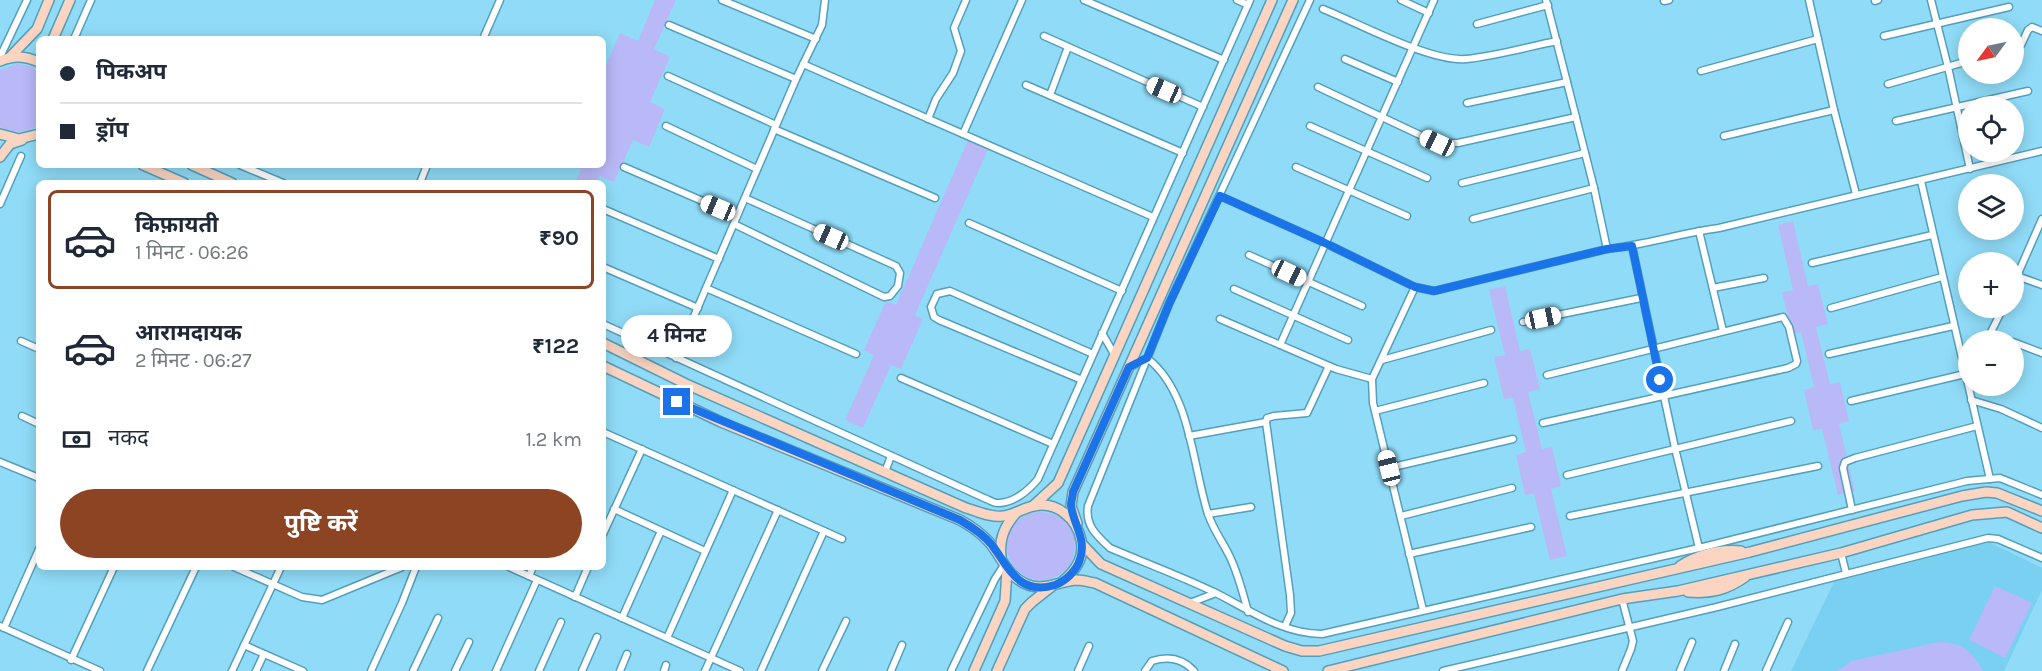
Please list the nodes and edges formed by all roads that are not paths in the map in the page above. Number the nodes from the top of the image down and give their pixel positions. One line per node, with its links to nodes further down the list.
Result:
1 (27, 0): 39 (street)
2 (49, 0): 39 (street)
3 (70, 0): 28 (street)
4 (91, 0): 29 (street)
5 (500, 0): 30 (street)
6 (722, 0): 33 (street)
7 (825, 0): 33 (street)
8 (966, 0): 62 (street)
9 (1022, 0): 69 (street)
10 (1084, 0): 41 (street)
11 (1237, 0): 19 (street)
12 (1272, 0): 148 (street)
13 (1293, 0): 155 (street)
14 (1310, 0): 93 (street)
15 (1401, 0): 23 (street)
16 (1434, 0): 23 (street)
17 (1809, 0): 34 (street)
18 (1931, 0): 24 (street)
19 (1249, 2): 41 (street)
20 (1547, 3): 26 (street); 36 (street)
21 (2008, 7): 24 (street)
22 (1323, 9): 38 (street)
23 (1429, 13): 38 (street)
24 (1937, 23): 32 (street); 45 (street)
25 (669, 24): 48 (street)
26 (1478, 24)
27 (2042, 31): 35 (street)
28 (54, 36)
29 (75, 36)
30 (484, 36)
31 (1044, 36): 37 (street)
32 (1884, 36)
33 (816, 39): 43 (street)
34 (1818, 39): 46 (street); 59 (street)
35 (2024, 39)
36 (1557, 41): 38 (street); 50 (street)
37 (1068, 47): 55 (street); 57 (street)
38 (1413, 47): 49 (street)
39 (3, 58): 42 (street)
40 (1344, 59): 49 (street)
41 (1224, 60): 57 (street)
42 (36, 61)
43 (804, 64): 48 (street); 62 (street)
44 (1958, 64): 45 (street)
45 (1948, 67): 51 (street); 58 (street)
46 (1701, 71)
47 (668, 76): 66 (street)
48 (796, 80): 66 (street)
49 (1398, 82): 60 (street)
50 (1567, 82): 56 (street); 61 (street)
51 (1888, 84)
52 (1026, 85): 55 (street)
53 (1318, 87): 60 (street)
54 (2028, 91): 58 (street)
55 (1050, 95): 73 (street)
56 (1467, 103)
57 (1203, 107): 73 (street)
58 (1956, 107): 63 (street); 83 (street)
59 (1834, 110): 70 (street); 92 (street)
60 (1382, 117): 61 (street); 71 (street)
61 (1576, 117): 74 (street)
62 (928, 118): 69 (street)
63 (1896, 121)
64 (666, 126): 82 (street)
65 (1310, 126): 71 (street)
66 (775, 127): 82 (street); 95 (street)
67 (0, 134): 68 (street)
68 (36, 134): 76 (street)
69 (963, 134): 100 (street)
70 (1724, 136)
71 (1367, 151): 84 (street); 91 (street)
72 (2042, 151): 83 (street)
73 (1183, 153): 100 (street)
74 (1585, 153): 89 (street); 90 (street)
75 (21, 156): 96 (street)
76 (0, 157)
77 (624, 167): 98 (street)
78 (1296, 167): 91 (street)
79 (150, 168): 85 (street)
80 (199, 168): 86 (street)
81 (247, 168): 87 (street)
82 (757, 169): 94 (street)
83 (1970, 169): 88 (street)
84 (1427, 178)
85 (177, 180)
86 (225, 180)
87 (276, 180)
88 (1921, 182): 92 (street); 106 (street)
89 (1462, 183)
90 (1594, 188): 101 (street); 109 (street)
91 (1350, 191): 99 (street); 107 (street)
92 (1856, 194): 105 (street)
93 (1220, 196): 107 (street); 151 (street)
94 (745, 198): 98 (street); 104 (street)
95 (935, 198)
96 (0, 204)
97 (606, 210): 111 (street)
98 (737, 216): 104 (street)
99 (1407, 216)
100 (1153, 218): 124 (street)
101 (1473, 219)
102 (2042, 219): 112 (street)
103 (969, 223): 124 (street)
104 (734, 224): 111 (street)
105 (1699, 231): 108 (street); 122 (street)
106 (1932, 235): 113 (street); 115 (street)
107 (1325, 243): 118 (street); 120 (street)
108 (1632, 246): 109 (street); 125 (street)
109 (1607, 249): 120 (street)
110 (1249, 255): 118 (street)
111 (719, 259): 121 (street)
112 (2024, 260)
113 (1812, 263)
114 (606, 268): 127 (street)
115 (1942, 277): 128 (street); 133 (street)
116 (1764, 278): 122 (street)
117 (2024, 279): 119 (street)
118 (1309, 282): 126 (street); 129 (street)
119 (2042, 285)
120 (1415, 287): 152 (street)
121 (706, 288): 127 (street); 146 (street)
122 (1713, 288): 135 (street)
123 (1234, 289): 129 (street)
124 (1122, 291): 136 (street)
125 (1641, 298): 131 (street); 144 (street)
126 (1362, 306)
127 (698, 308): 150 (street)
128 (1831, 308)
129 (1293, 316): 138 (street); 141 (street)
130 (1220, 319): 141 (street)
131 (1523, 322)
132 (606, 325): 150 (street)
133 (1953, 326): 140 (street); 149 (street)
134 (1491, 330): 152 (street)
135 (1723, 331): 144 (street); 162 (street)
136 (1102, 333): 147 (street); 148 (street)
137 (21, 340): 143 (street)
138 (1348, 340)
139 (606, 344): 184 (street)
140 (1958, 344)
141 (1280, 345): 153 (street)
142 (2024, 346): 145 (street)
143 (36, 348)
144 (1653, 348): 156 (street); 162 (street)
145 (2042, 353)
146 (856, 354)
147 (1093, 354): 159 (street); 159 (street)
148 (1114, 354): 192 (street)
149 (1829, 354)
150 (676, 358): 180 (street)
151 (1147, 358): 155 (street); 175 (street); 231 (street)
152 (1382, 360): 160 (street)
153 (1329, 366): 160 (street); 169 (street)
154 (606, 367): 216 (street)
155 (1129, 367): 205 (street)
156 (1547, 375)
157 (1958, 376): 165 (street)
158 (901, 378): 177 (street)
159 (1082, 380): 177 (street)
160 (1372, 380): 166 (street)
161 (1484, 383): 166 (street)
162 (1664, 396): 171 (street); 178 (street)
163 (1970, 396): 164 (street)
164 (1971, 400): 172 (street); 173 (street)
165 (1851, 401)
166 (1375, 411): 183 (street)
167 (22, 416): 170 (street)
168 (1791, 420): 178 (street)
169 (1266, 422): 175 (street); 242 (street)
170 (36, 423)
171 (1543, 423)
172 (1977, 426): 187 (street); 196 (street)
173 (2042, 428)
174 (606, 433): 179 (street)
175 (1189, 436): 199 (street)
176 (1513, 439): 183 (street)
177 (1053, 444): 180 (street)
178 (1675, 448): 185 (street); 190 (street)
179 (642, 449): 189 (street); 194 (street)
180 (891, 456): 184 (street)
181 (0, 462): 186 (street)
182 (1818, 466): 190 (street)
183 (1389, 468): 200 (street)
184 (885, 472): 198 (street)
185 (1567, 475)
186 (36, 477)
187 (1990, 479): 191 (street); 196 (street)
188 (1512, 488): 200 (street)
189 (733, 490): 195 (street); 211 (street)
190 (1687, 494): 201 (street); 210 (street)
191 (2042, 495)
192 (1033, 506): 198 (street); 205 (street)
193 (1251, 507): 199 (street)
194 (614, 509): 202 (street); 206 (street)
195 (778, 510): 207 (street); 255 (street)
196 (1852, 510): 210 (street)
197 (2042, 511): 234 (street)
198 (1016, 513): 216 (street)
199 (1208, 514): 236 (street)
200 (1401, 516): 213 (street)
201 (1570, 516)
202 (606, 527)
203 (1531, 527): 213 (street)
204 (2042, 528): 212 (street)
205 (1079, 530): 209 (street)
206 (661, 531): 211 (street); 238 (street)
207 (824, 531): 208 (street); 271 (street)
208 (842, 538)
209 (1082, 544): 230 (street); 234 (street)
210 (1699, 548): 235 (street)
211 (705, 551): 246 (street)
212 (1841, 553): 226 (street); 233 (street)
213 (1409, 554): 235 (street)
214 (36, 555): 243 (street)
215 (2042, 558): 226 (street)
216 (1004, 565): 230 (street); 274 (street); 275 (street)
217 (113, 570): 256 (street)
218 (195, 570): 258 (street)
219 (241, 570): 229 (street)
220 (279, 570): 229 (street)
221 (395, 570): 229 (street)
222 (415, 570): 262 (street)
223 (516, 570): 227 (street)
224 (532, 570): 227 (street)
225 (587, 570): 232 (street)
226 (1846, 573): 244 (street)
227 (529, 576): 228 (street)
228 (537, 579): 232 (street); 265 (street)
229 (272, 584): 250 (street)
230 (1057, 584): 276 (street); 280 (street)
231 (1216, 593): 234 (street); 236 (street)
232 (575, 597): 238 (street)
233 (1622, 598): 244 (street); 281 (street)
234 (1189, 603)
235 (1423, 610): 242 (street)
236 (1249, 612): 242 (street)
237 (438, 618): 263 (street)
238 (622, 618): 246 (street)
239 (846, 621): 272 (street)
240 (561, 622): 266 (street)
241 (1788, 622): 286 (street)
242 (1285, 626)
243 (2, 627): 256 (street)
244 (1629, 627): 282 (street); 283 (street)
245 (597, 638): 267 (street)
246 (666, 638): 255 (street)
247 (469, 642): 264 (street)
248 (1692, 642): 284 (street)
249 (1735, 644): 285 (street)
250 (244, 645): 253 (street); 259 (street)
251 (902, 645): 273 (street)
252 (1089, 646): 277 (street)
253 (264, 654): 260 (street); 261 (street)
254 (627, 654): 268 (street)
255 (711, 658): 269 (street); 270 (street)
256 (71, 660): 257 (street)
257 (100, 671)
258 (147, 671)
259 (232, 671)
260 (256, 671)
261 (303, 671)
262 (371, 671)
263 (413, 671)
264 (456, 671)
265 (496, 671)
266 (539, 671)
267 (582, 671)
268 (620, 671)
269 (705, 671)
270 (740, 671)
271 (761, 671)
272 (822, 671)
273 (891, 671)
274 (951, 671)
275 (974, 671)
276 (997, 671)
277 (1078, 671)
278 (1145, 671): 279 (street)
279 (1194, 671)
280 (1283, 671)
281 (1328, 671)
282 (1443, 671)
283 (1622, 671)
284 (1680, 671)
285 (1724, 671)
286 (1766, 671)

